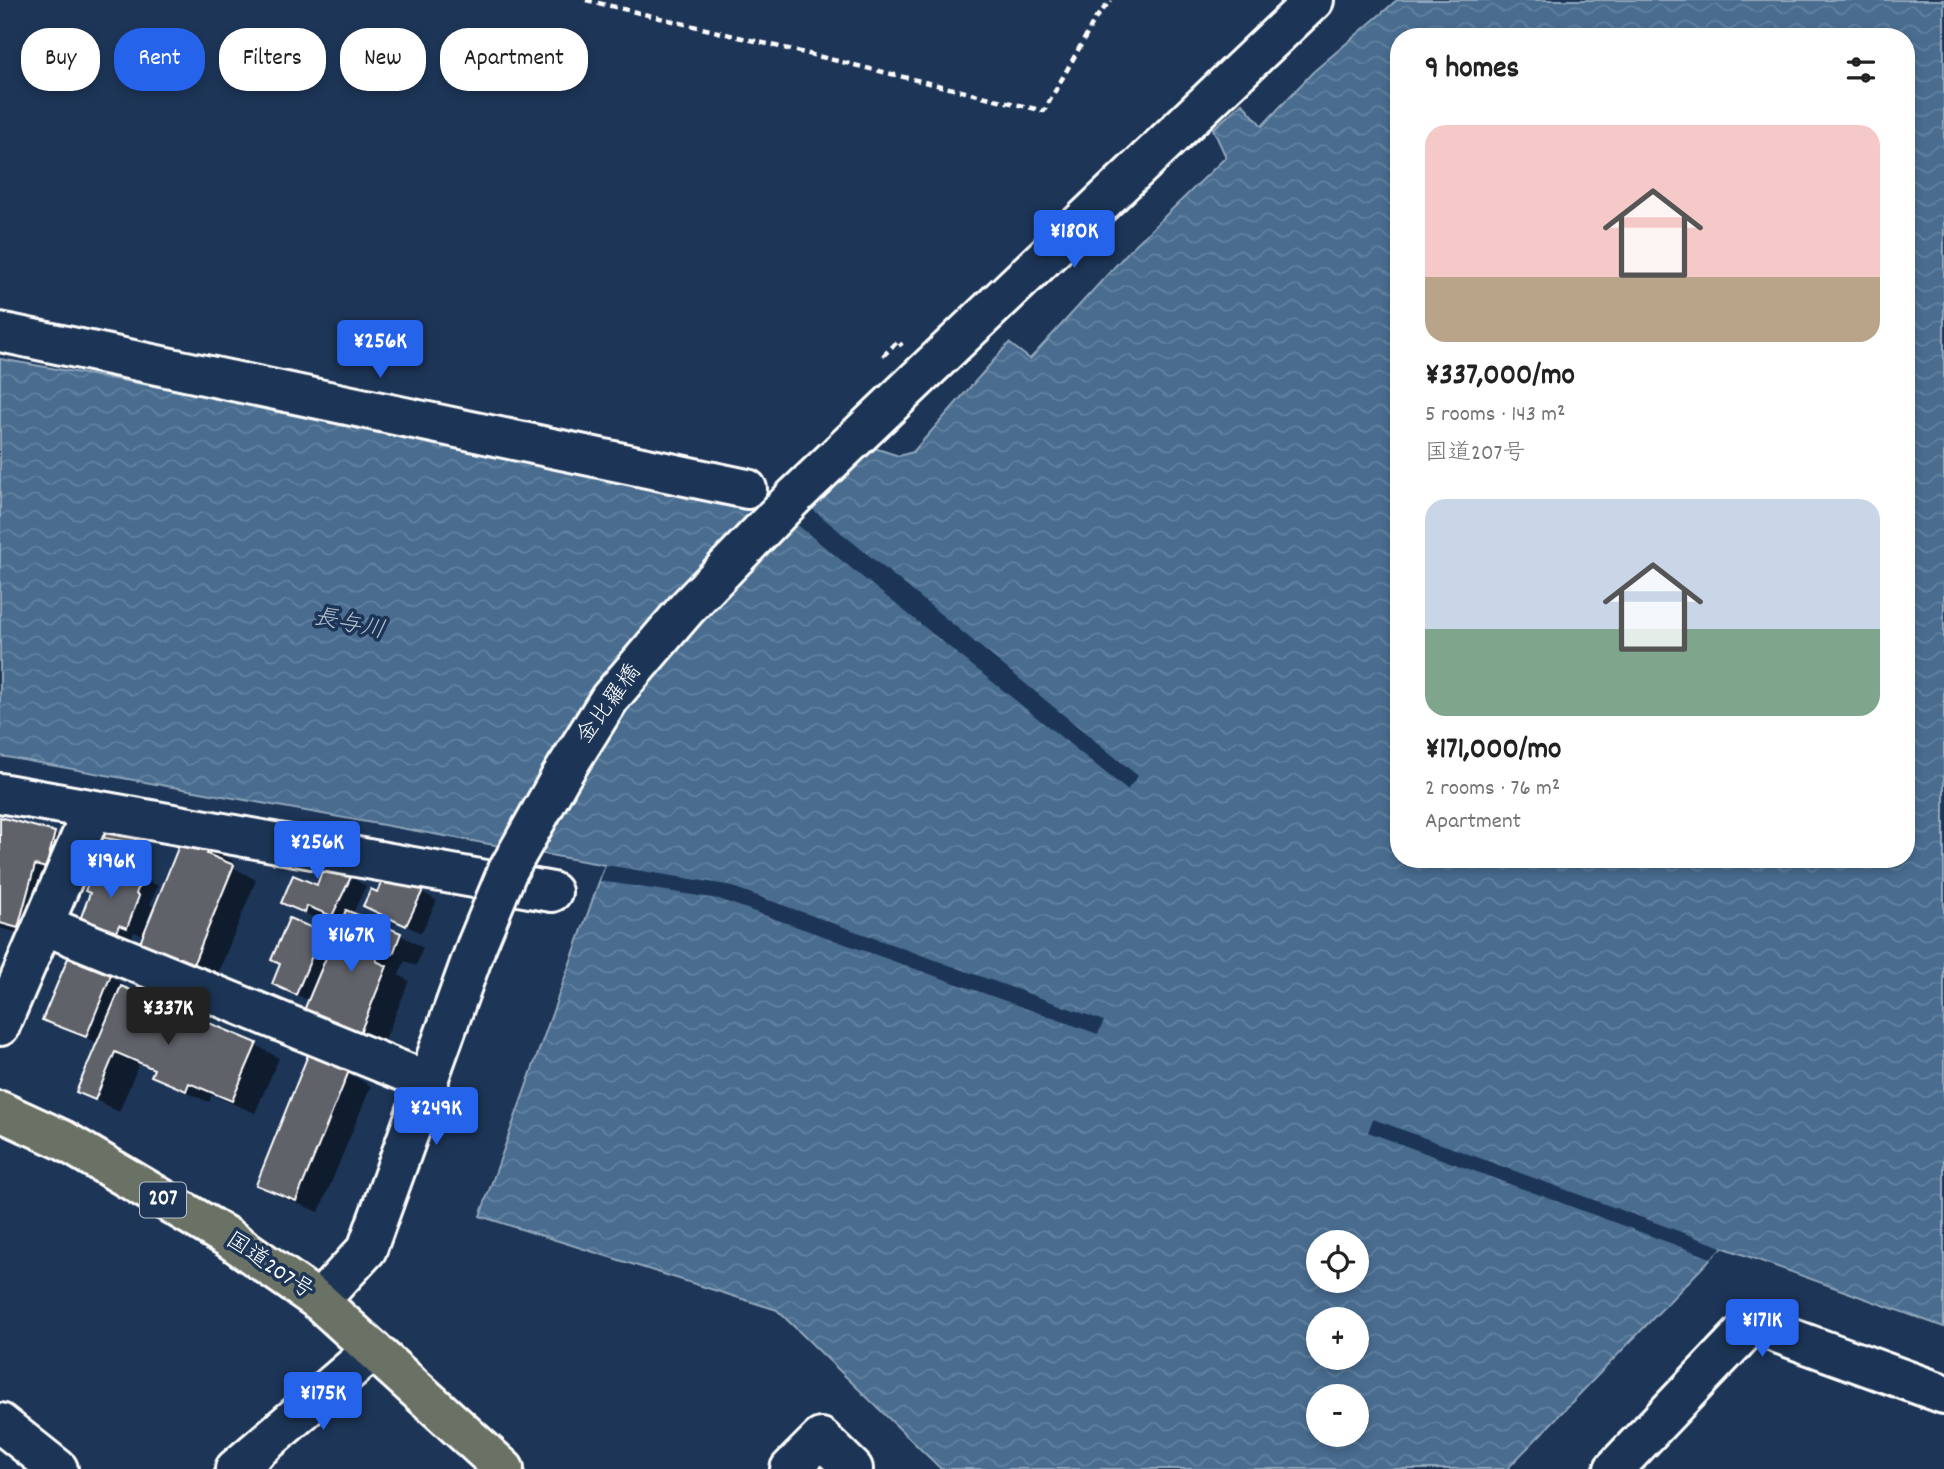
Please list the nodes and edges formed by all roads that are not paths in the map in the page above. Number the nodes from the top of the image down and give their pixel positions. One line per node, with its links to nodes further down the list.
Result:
1 (1314, 0): 9 (street, 金比羅橋, bridge)
2 (0, 332): 3 (street)
3 (747, 489)
4 (0, 793): 5 (street)
5 (92, 811): 6 (street); 7 (street)
6 (552, 892)
7 (44, 925): 8 (street); 9 (street)
8 (0, 1026)
9 (429, 1082): 11 (street, 金比羅橋)
10 (0, 1111): 11 (highway, 国道207号 / 207)
11 (319, 1301): 12 (highway, 国道207号 / 207)
12 (373, 1350): 16 (street); 17 (highway, 国道207号 / 207)
13 (1944, 1394): 20 (street)
14 (0, 1423): 15 (street)
15 (58, 1469)
16 (235, 1469)
17 (504, 1469)
18 (790, 1469): 19 (street)
19 (853, 1469)
20 (1614, 1469)

